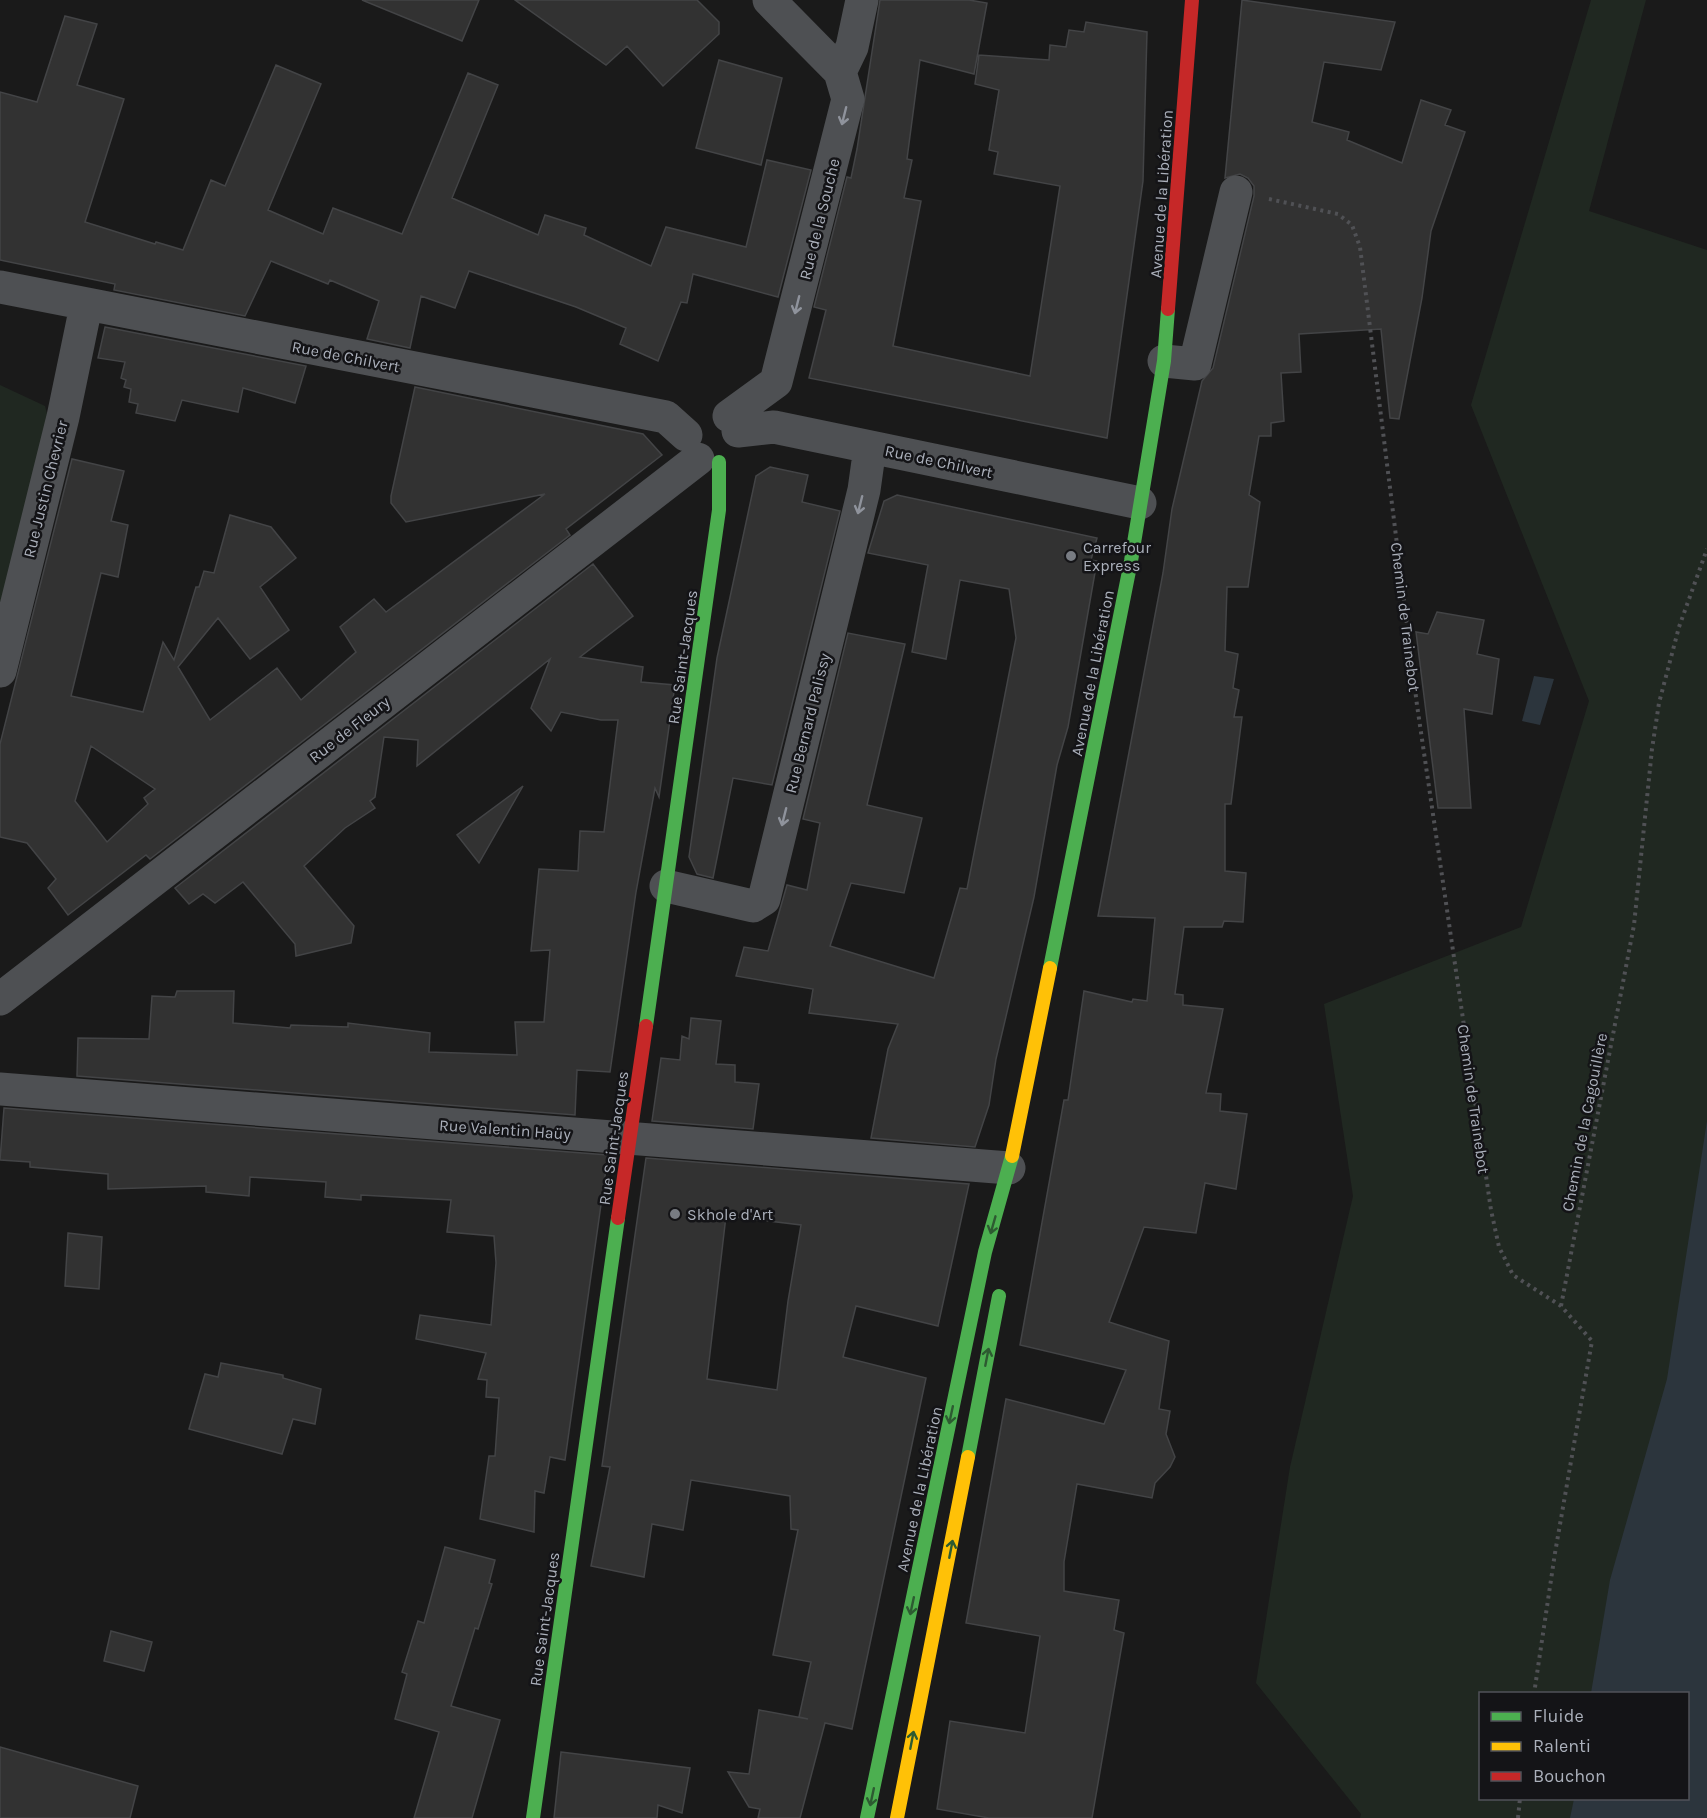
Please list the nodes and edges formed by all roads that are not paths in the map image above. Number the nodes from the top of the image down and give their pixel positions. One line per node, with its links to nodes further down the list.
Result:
1 (769, 0): 4 (street)
2 (862, 0): 4 (street)
3 (1192, 0): 8 (main road, Avenue de la Libération)
4 (840, 72): 9 (street, Rue de la Souche, one-way to 9)
5 (1236, 192): 8 (street)
6 (0, 287): 7 (street, Rue de Chilvert)
7 (86, 306): 11 (street, Rue de Chilvert); 13 (street, Rue Justin Chevrier)
8 (1164, 361): 12 (main road, Avenue de la Libération)
9 (733, 423): 10 (street, Rue de Chilvert); 11 (street); 11 (street, Rue de Chilvert)
10 (870, 447): 12 (street, Rue de Chilvert); 14 (street, Rue Bernard Palissy, one-way to 14)
11 (701, 452): 14 (main road, Rue Saint-Jacques); 15 (street, Rue de Fleury)
12 (1140, 503): 18 (main road, Avenue de la Libération)
13 (0, 671)
14 (666, 886): 17 (main road, Rue Saint-Jacques)
15 (0, 999)
16 (0, 1089): 17 (street, Rue Valentin Haüy)
17 (629, 1139): 18 (street, Rue Valentin Haüy); 21 (main road, Rue Saint-Jacques)
18 (1010, 1168): 19 (main road, Avenue de la Libération); 22 (main road, Avenue de la Libération, one-way to 22)
19 (1009, 1224)
20 (1002, 1280): 23 (main road, one-way to 20)
21 (533, 1818)
22 (867, 1818)
23 (897, 1818)

